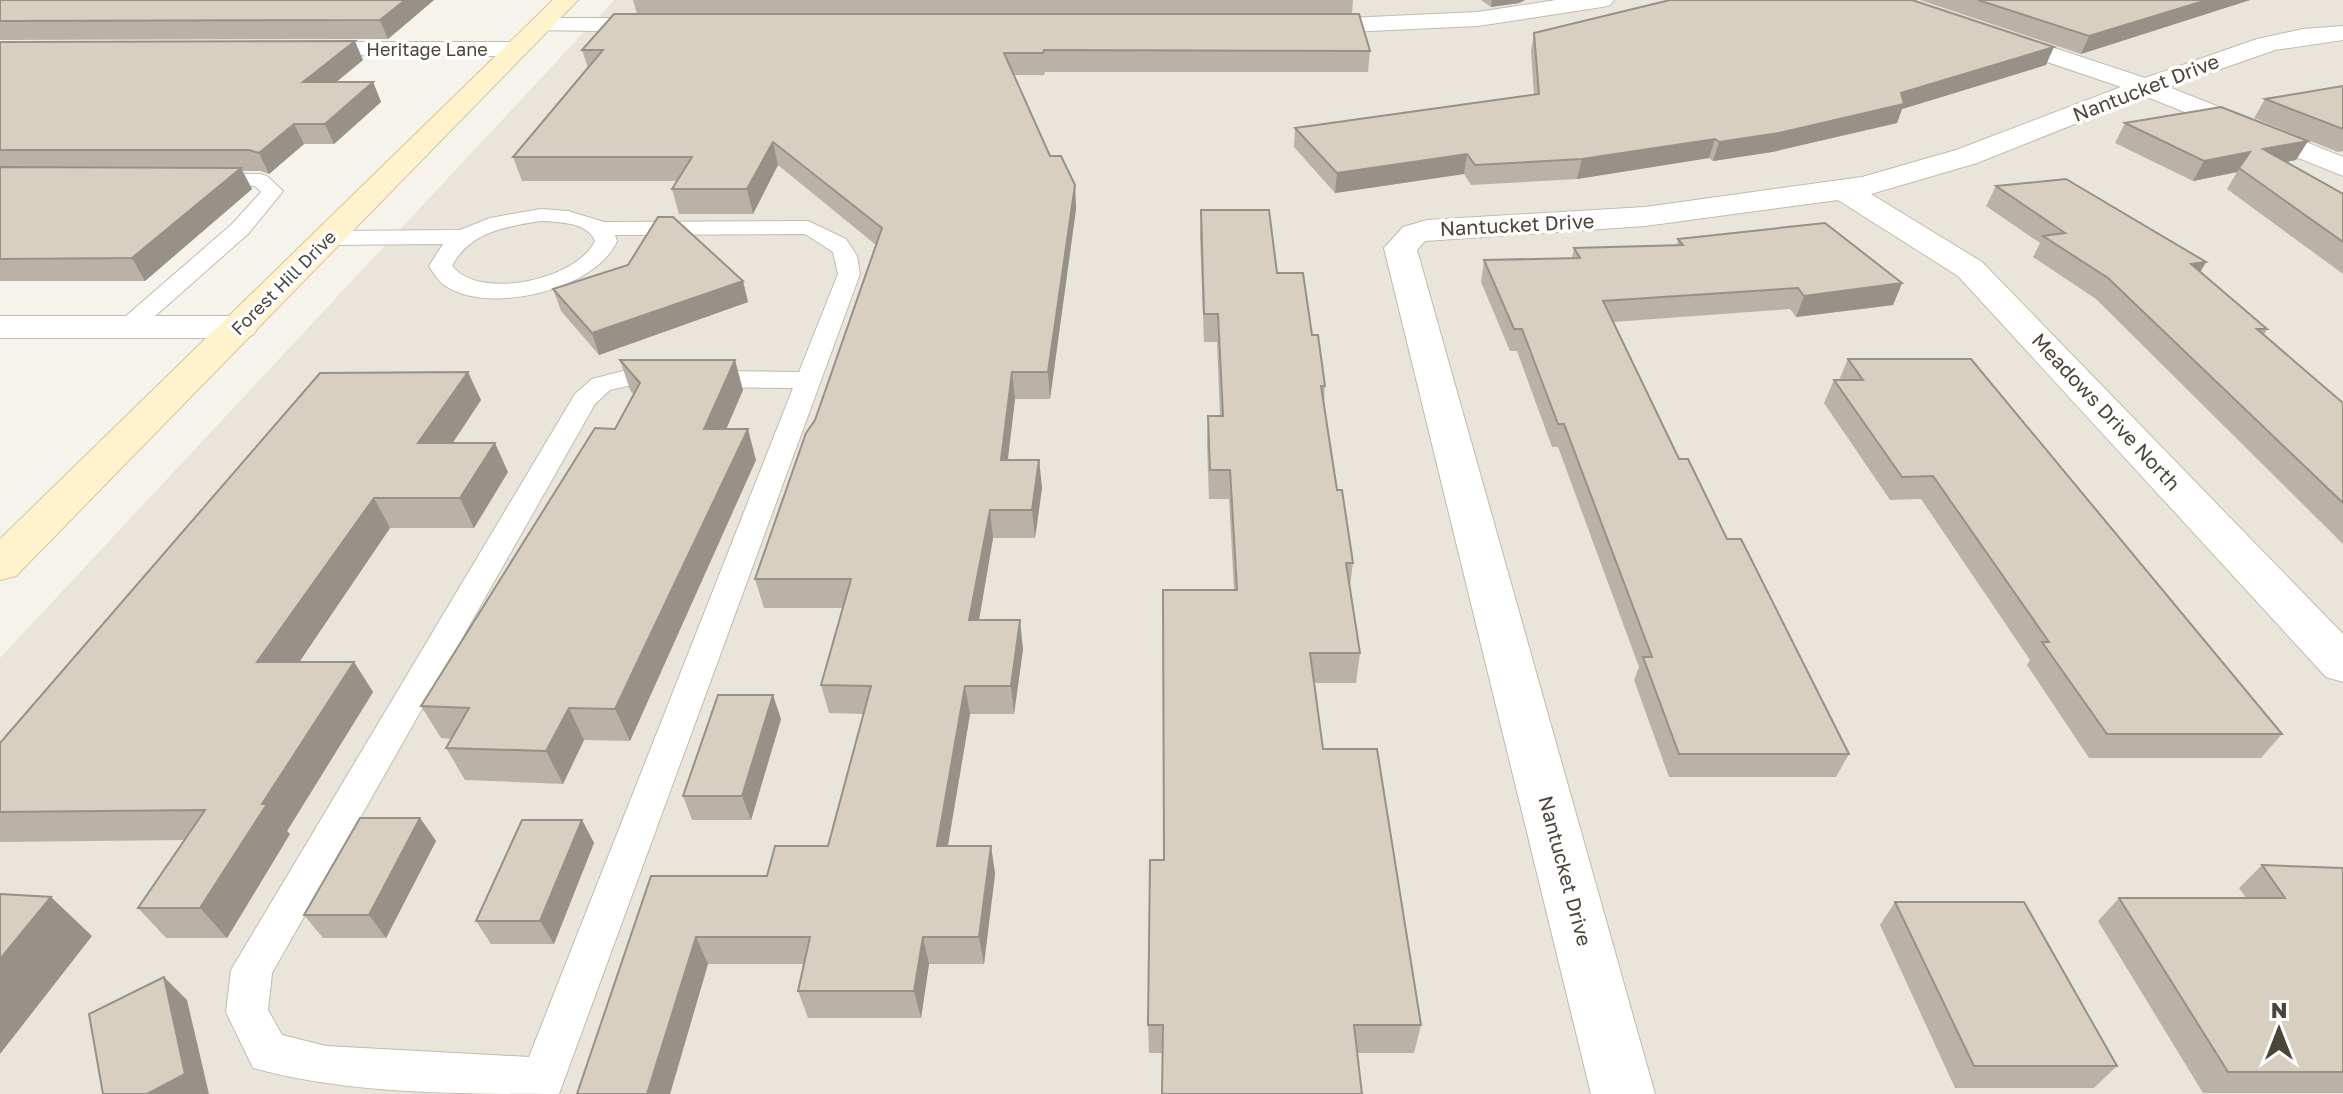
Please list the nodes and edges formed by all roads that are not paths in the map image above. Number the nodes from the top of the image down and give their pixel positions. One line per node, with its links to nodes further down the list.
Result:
1 (566, 0): 6 (main road, Forest Hill Drive)
2 (1414, 0): 5 (street)
3 (1602, 0): 5 (street)
4 (1887, 0): 14 (street)
5 (1434, 22): 8 (street)
6 (541, 25): 7 (street); 10 (main road, Forest Hill Drive)
7 (682, 25)
8 (1284, 26)
9 (2343, 33): 14 (street, Nantucket Drive)
10 (517, 49): 11 (street, Heritage Lane); 13 (main road, Forest Hill Drive)
11 (272, 50)
12 (447, 77): 13 (street, Heritage Lane)
13 (489, 77): 20 (main road, Forest Hill Drive)
14 (2144, 86): 15 (street); 17 (street, Nantucket Drive)
15 (2343, 167)
16 (187, 179): 22 (lane)
17 (1844, 190): 26 (street, Meadows Drive North); 28 (street, Nantucket Drive)
18 (601, 229): 19 (lane); 19 (lane); 24 (lane)
19 (463, 237): 20 (lane)
20 (329, 238): 23 (main road, Forest Hill Drive)
21 (0, 327): 22 (street)
22 (140, 327): 23 (street)
23 (240, 327): 25 (main road, Forest Hill Drive)
24 (809, 380): 27 (lane); 27 (lane)
25 (0, 565)
26 (2343, 664)
27 (540, 1086)
28 (1623, 1094)

